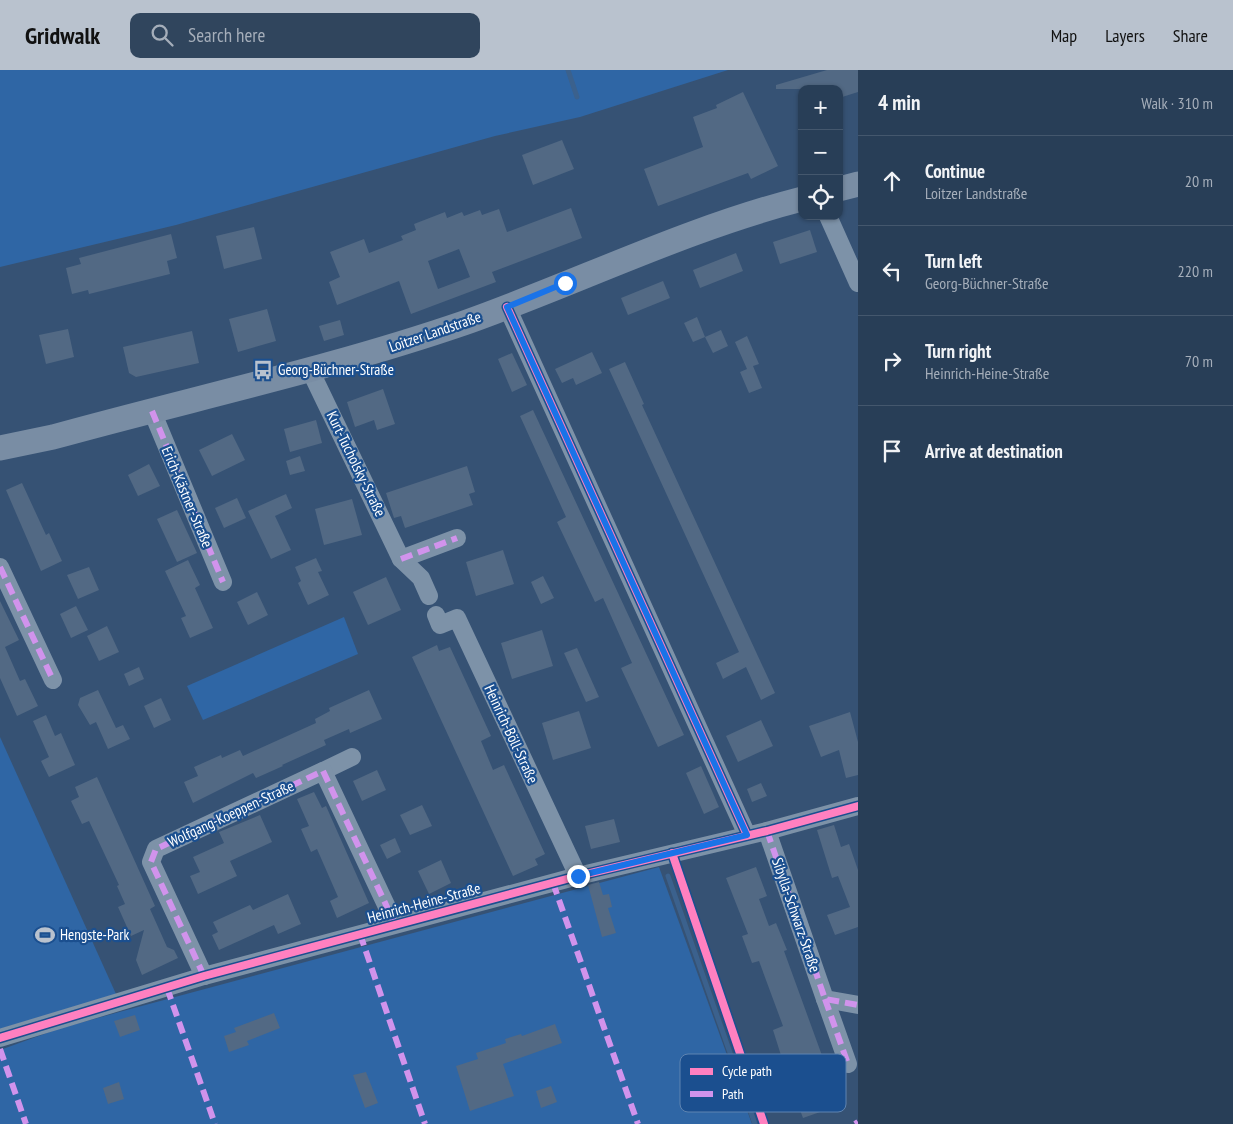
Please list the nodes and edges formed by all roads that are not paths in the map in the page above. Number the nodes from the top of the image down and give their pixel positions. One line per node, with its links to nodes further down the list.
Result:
1 (858, 184): 2 (main road)
2 (843, 188)
3 (798, 200): 6 (main road, Loitzer Landstraße)
4 (830, 220): 5 (street)
5 (858, 283)
6 (507, 307): 7 (main road, Loitzer Landstraße); 21 (street)
7 (310, 370): 8 (main road, Loitzer Landstraße); 11 (street, Kurt-Tucholsky-Straße)
8 (152, 411): 9 (main road, Loitzer Landstraße); 13 (street, Erich-Kästner-Straße)
9 (0, 448)
10 (457, 538): 11 (street)
11 (401, 559): 14 (street, Kurt-Tucholsky-Straße)
12 (0, 567): 16 (street)
13 (223, 582)
14 (429, 596)
15 (436, 615): 22 (street, Heinrich-Böll-Straße)
16 (53, 680)
17 (352, 757): 18 (street, Wolfgang-Koeppen-Straße)
18 (323, 771): 23 (street); 24 (street, Wolfgang-Koeppen-Straße)
19 (858, 806): 20 (street, Heinrich-Heine-Straße)
20 (767, 831): 21 (street, Heinrich-Heine-Straße); 25 (street, Sibylla-Schwarz-Straße)
21 (747, 835): 22 (street, Heinrich-Heine-Straße)
22 (578, 876): 23 (street, Heinrich-Heine-Straße)
23 (395, 924): 24 (street, Heinrich-Heine-Straße)
24 (204, 976): 27 (street, Heinrich-Heine-Straße)
25 (825, 999): 26 (street); 28 (street, Sibylla-Schwarz-Straße)
26 (858, 1006)
27 (0, 1038)
28 (844, 1054)
29 (846, 1058): 30 (street, Sibylla-Schwarz-Straße)
30 (848, 1064)

